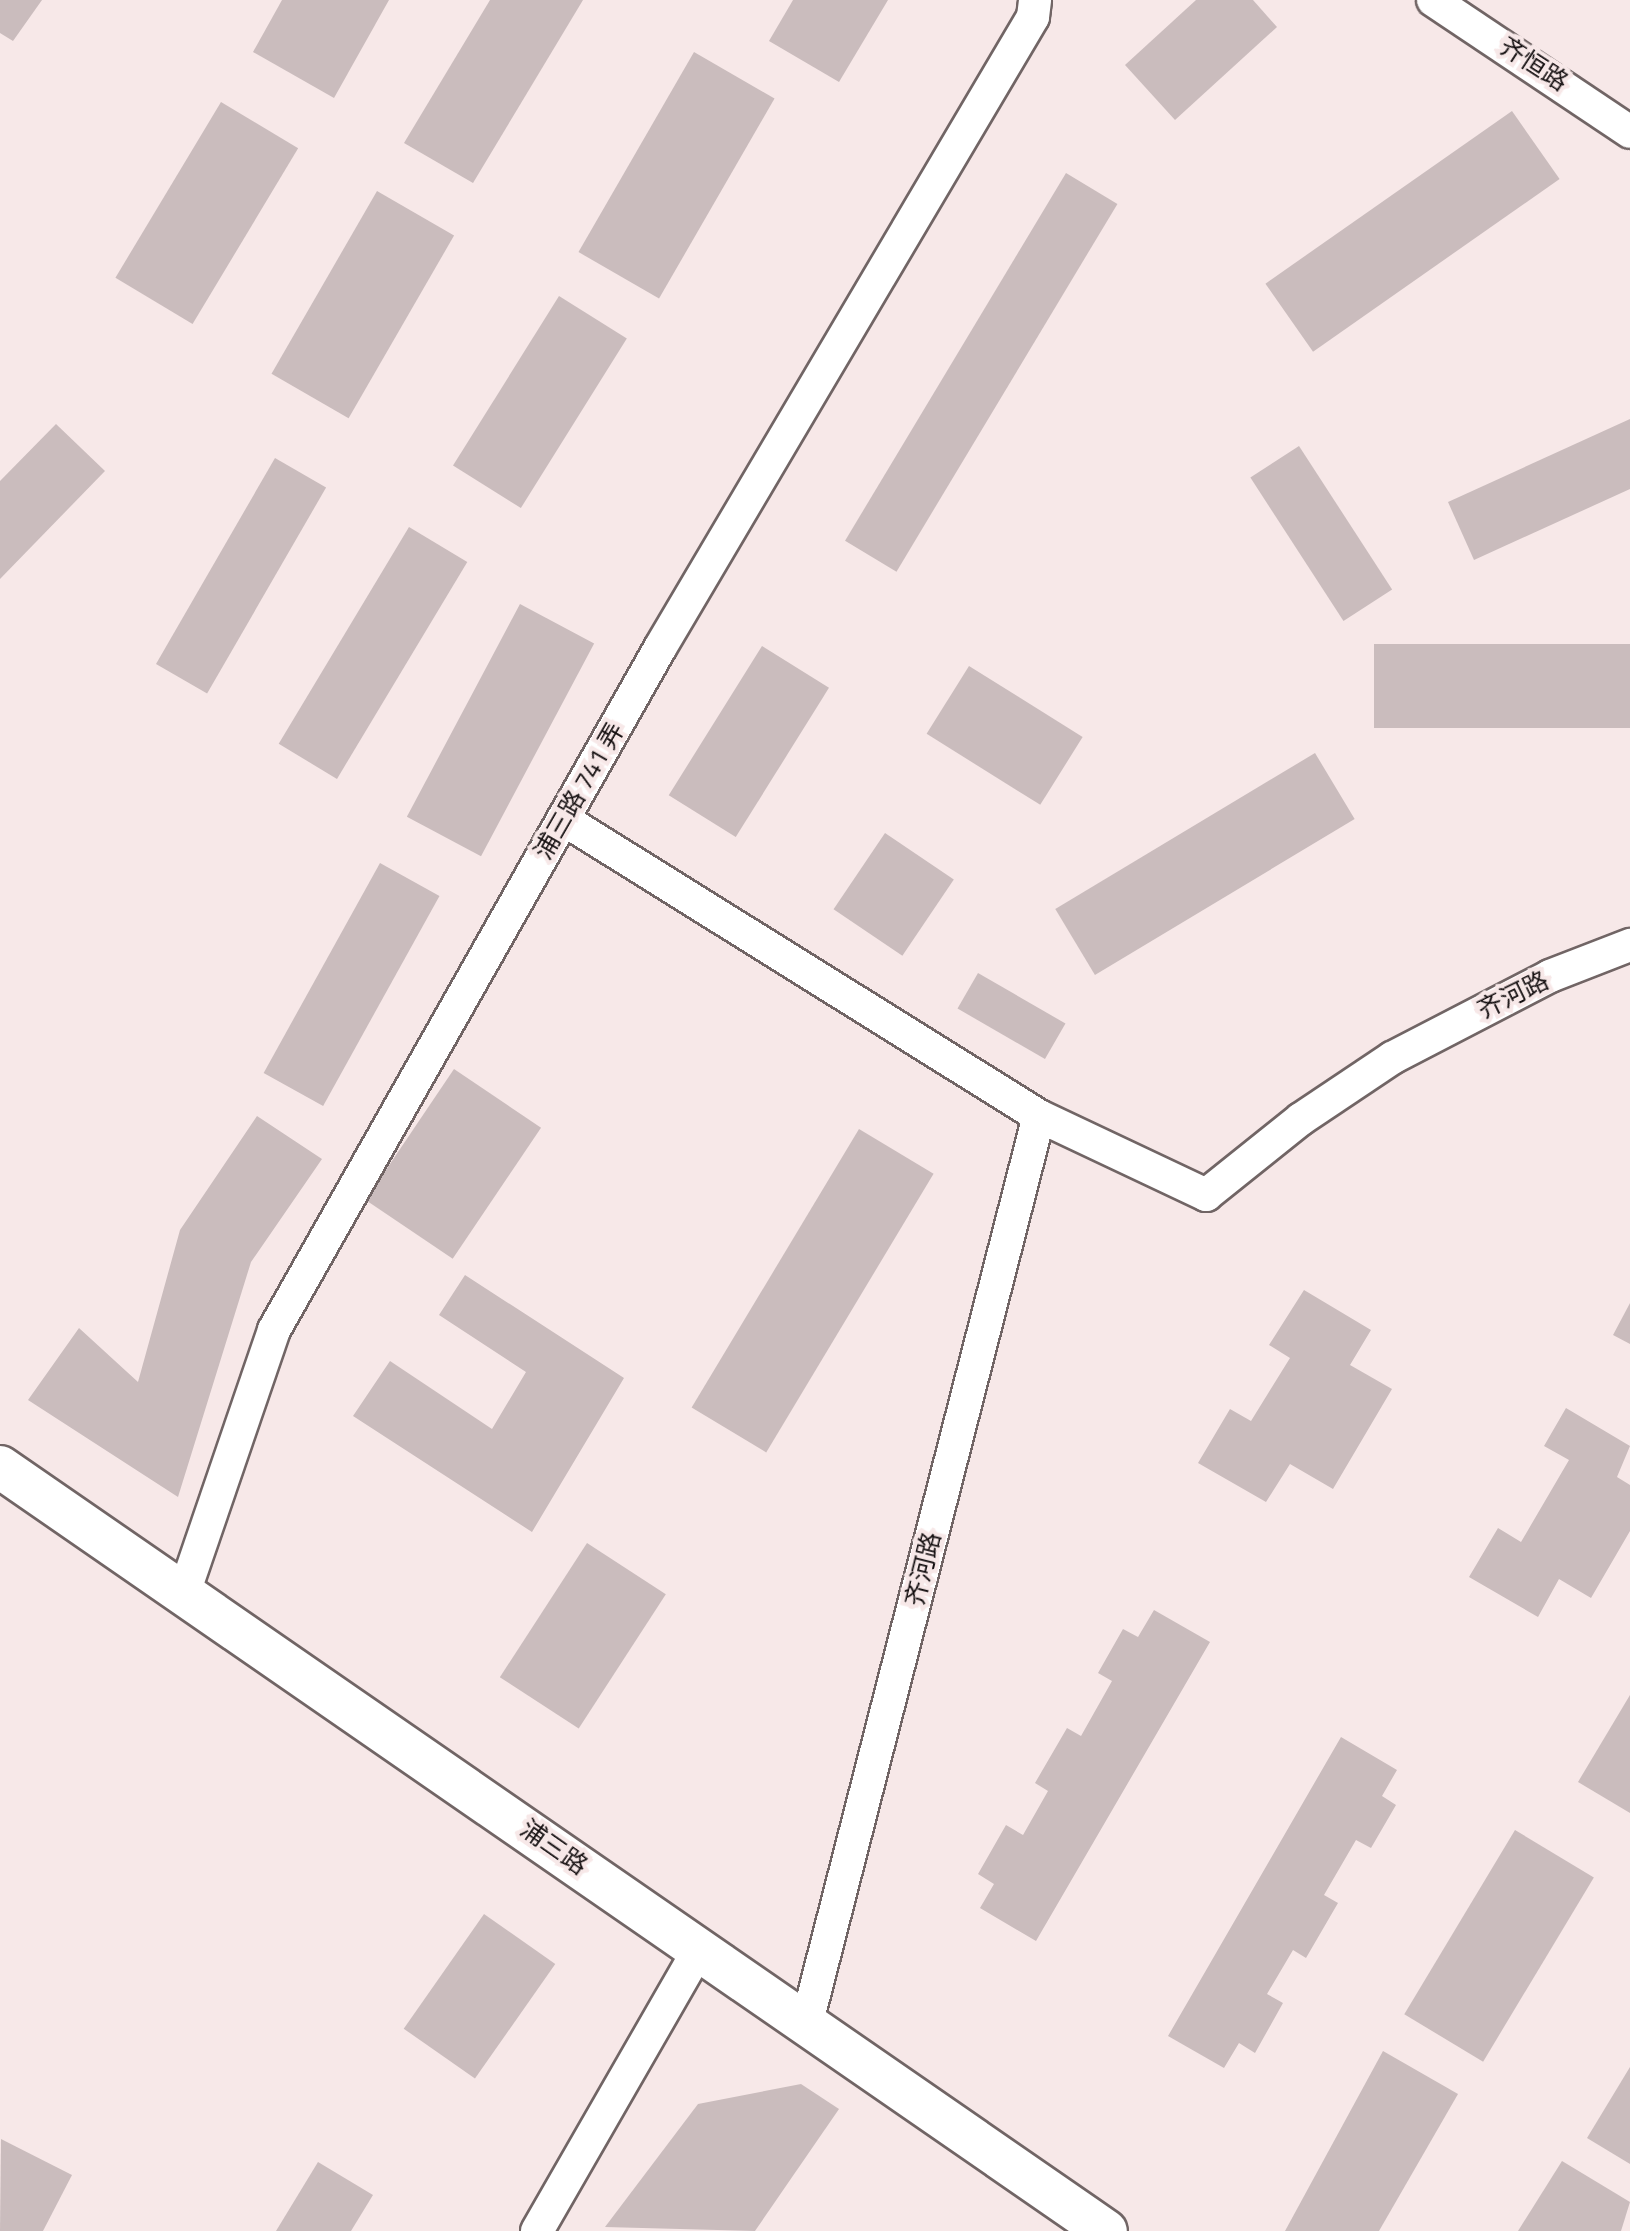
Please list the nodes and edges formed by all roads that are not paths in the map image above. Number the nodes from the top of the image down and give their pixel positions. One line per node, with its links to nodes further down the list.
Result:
1 (1063, 0): 3 (street)
2 (1433, 0): 4 (street, 齐恒路)
3 (1034, 8): 5 (street, 浦三路 741 弄)
4 (1630, 132)
5 (563, 819): 7 (street); 9 (street, 浦三路 741 弄)
6 (1630, 945): 7 (street, 齐河路)
7 (1040, 1116): 11 (street, 齐河路)
8 (0, 1467): 9 (street, 浦三路)
9 (184, 1593): 10 (street, 浦三路)
10 (700, 1948): 11 (street, 浦三路); 12 (street)
11 (807, 2022): 13 (street, 浦三路)
12 (537, 2231)
13 (1106, 2231)

